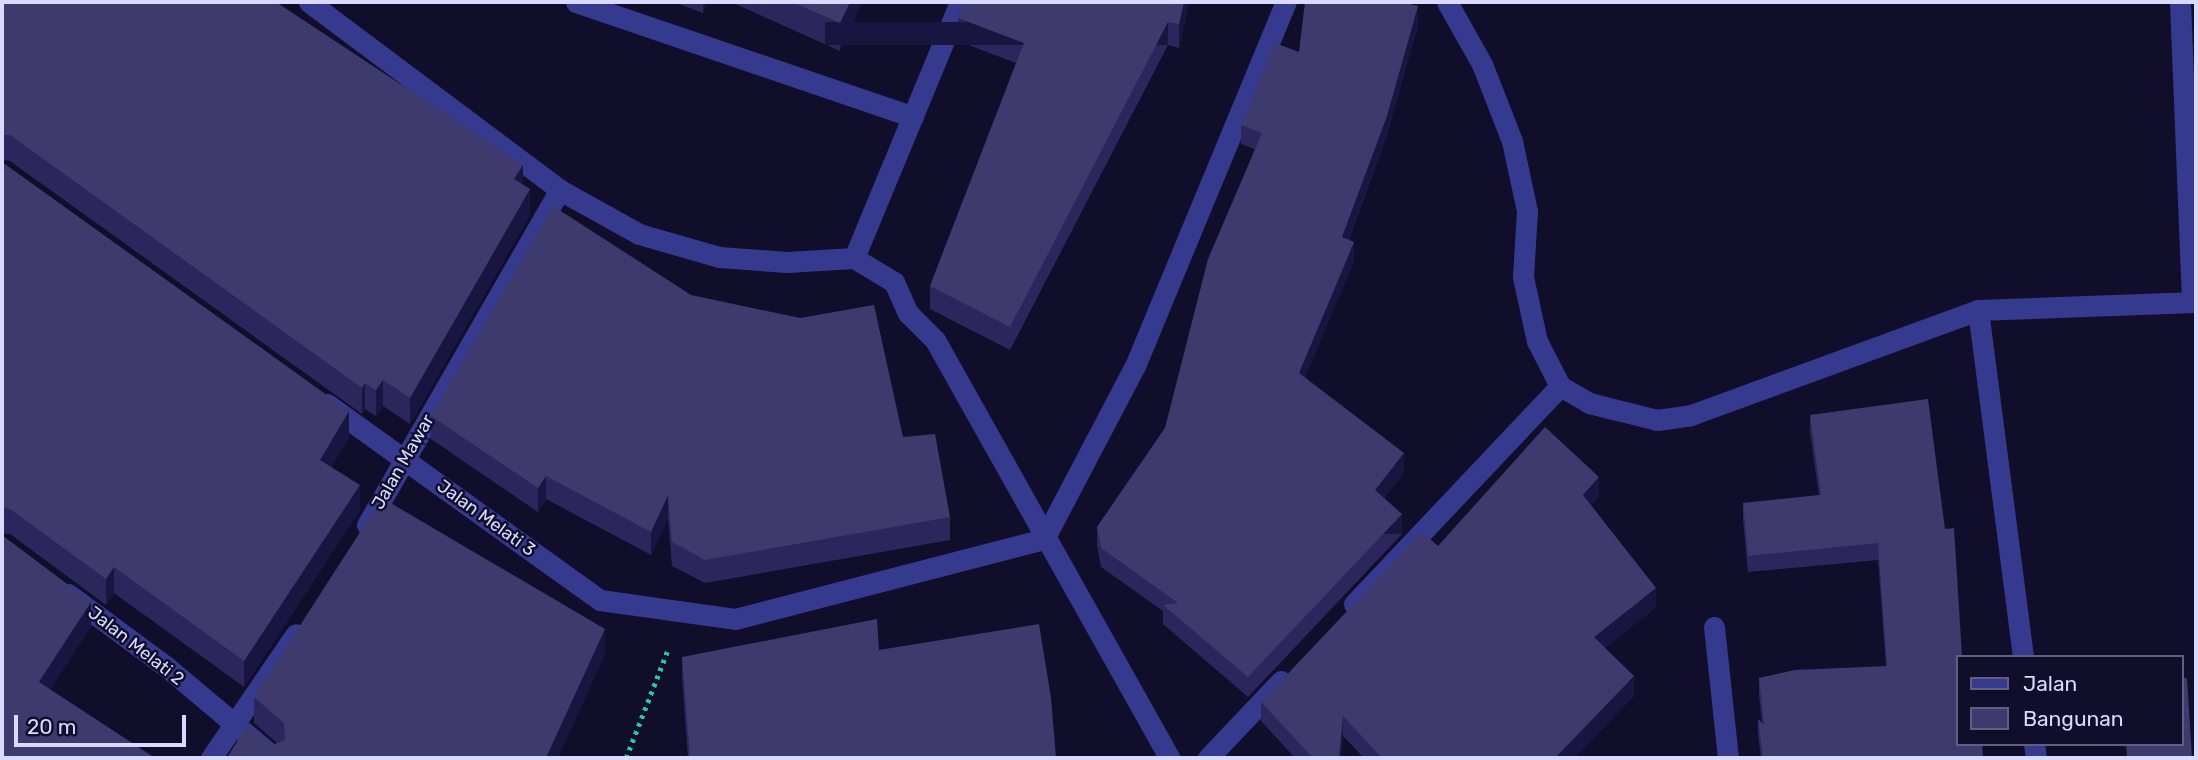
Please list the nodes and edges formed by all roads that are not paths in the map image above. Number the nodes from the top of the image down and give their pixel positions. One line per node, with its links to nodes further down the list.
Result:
1 (309, 2): 8 (street)
2 (576, 2): 7 (street)
3 (960, 2): 7 (street)
4 (1286, 2): 15 (street)
5 (1447, 2): 12 (street)
6 (2180, 2): 10 (street)
7 (913, 117): 9 (street)
8 (560, 190): 9 (street); 14 (street, Jalan Mawar)
9 (854, 258): 15 (street)
10 (2194, 302): 11 (street)
11 (1978, 310): 12 (street); 21 (street)
12 (1560, 386): 19 (street)
13 (304, 387): 14 (street, Jalan Melati 3)
14 (404, 459): 15 (street, Jalan Melati 3); 16 (street, Jalan Mawar)
15 (1044, 539): 26 (street)
16 (354, 546)
17 (46, 578): 23 (street, Jalan Melati 2)
18 (310, 614): 23 (street)
19 (1341, 617)
20 (1714, 627): 28 (street)
21 (2023, 655)
22 (1293, 668): 27 (street)
23 (233, 726): 24 (street); 25 (street, Jalan Melati 2)
24 (211, 758)
25 (275, 758)
26 (1170, 758)
27 (1208, 758)
28 (1728, 758)

